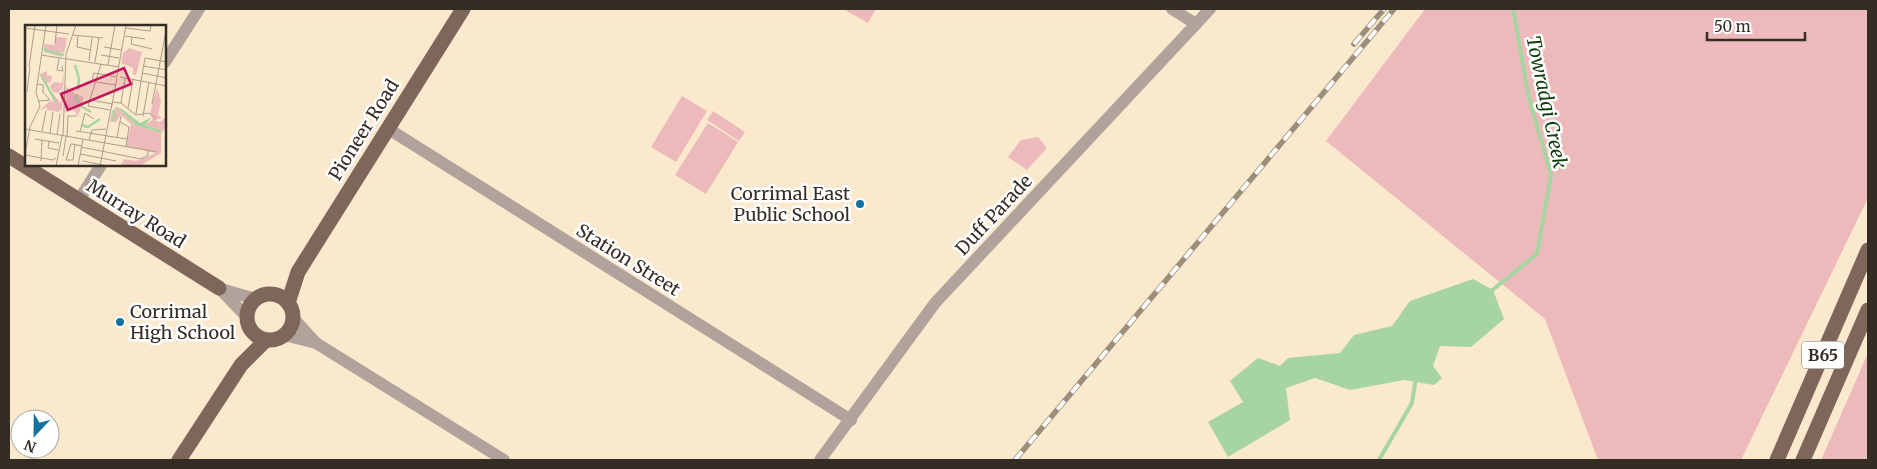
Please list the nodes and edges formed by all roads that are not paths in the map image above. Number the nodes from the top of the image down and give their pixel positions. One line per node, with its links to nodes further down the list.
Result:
1 (198, 9): 6 (street)
2 (463, 9): 7 (main road, Pioneer Road)
3 (1172, 9): 5 (street)
4 (1210, 9): 5 (street, Duff Parade)
5 (1196, 24): 24 (street, Duff Parade)
6 (166, 60)
7 (387, 128): 12 (main road, Pioneer Road); 24 (street, Station Street)
8 (9, 156): 10 (main road, Murray Road)
9 (99, 166): 10 (street)
10 (79, 200): 13 (main road, Murray Road)
11 (1868, 250): 28 (main road, B65)
12 (298, 272): 14 (main road, Pioneer Road); 16 (main road, Pioneer Road)
13 (219, 288): 15 (street, Murray Road); 19 (street, Murray Road)
14 (271, 294): 15 (main road); 16 (main road)
15 (256, 299): 19 (main road)
16 (288, 303): 18 (main road)
17 (1868, 310): 29 (main road, B65)
18 (293, 318): 20 (main road); 22 (street)
19 (248, 323): 21 (main road); 23 (main road)
20 (284, 335): 21 (main road); 22 (street)
21 (266, 340): 23 (main road)
22 (316, 343): 26 (street)
23 (240, 365): 25 (main road)
24 (851, 420): 27 (street, Duff Parade)
25 (180, 460)
26 (504, 460)
27 (820, 460)
28 (1777, 460)
29 (1803, 460)

